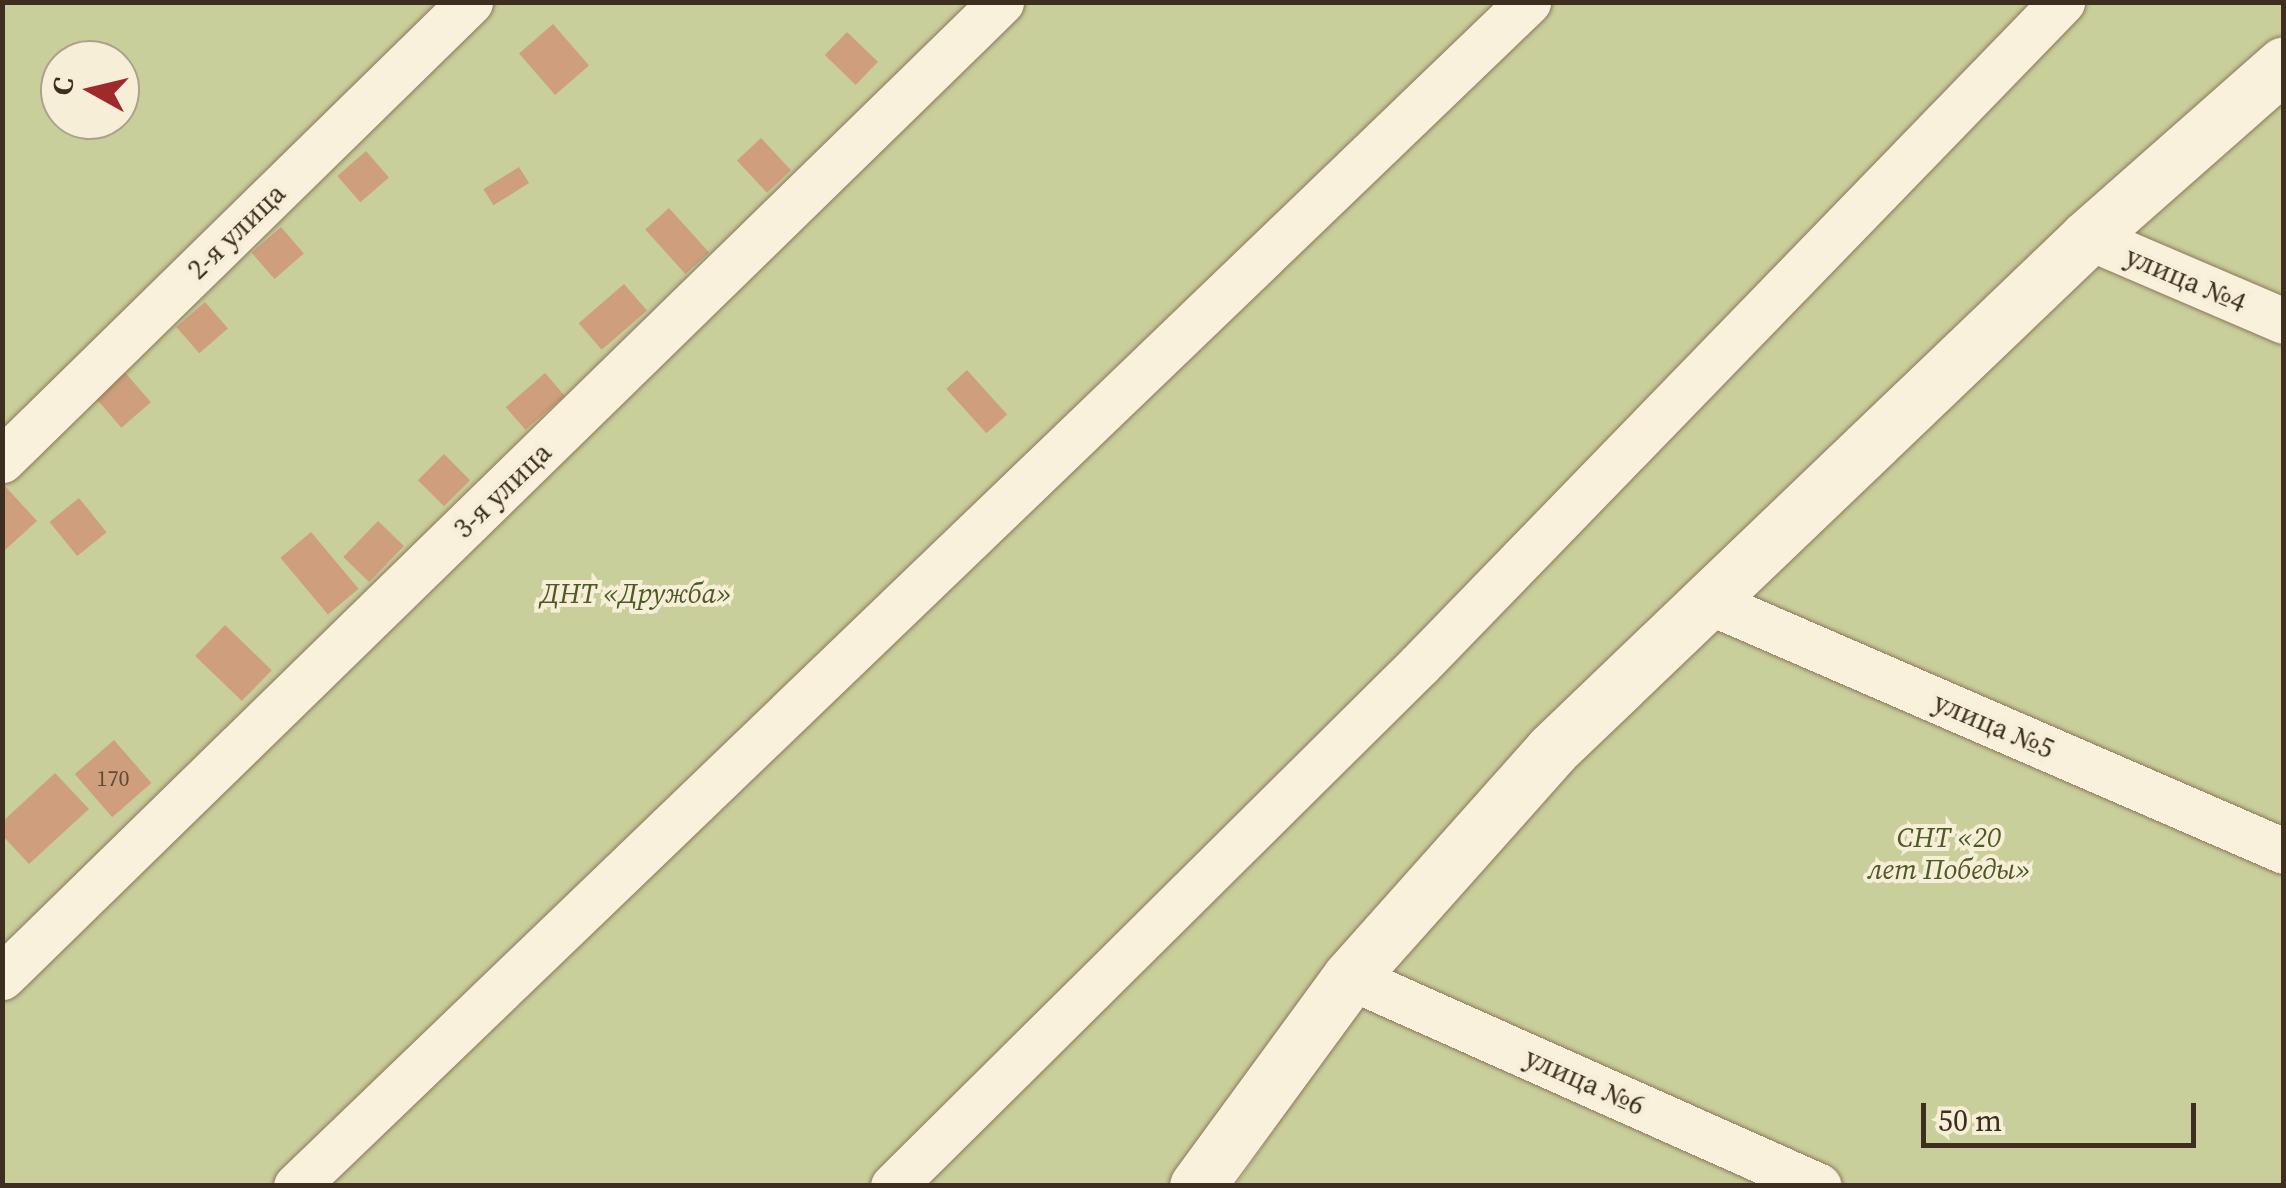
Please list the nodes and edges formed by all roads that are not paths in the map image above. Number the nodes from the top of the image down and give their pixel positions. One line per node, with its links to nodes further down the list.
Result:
1 (470, 2): 8 (street, 2-я улица)
2 (1001, 2): 11 (street, 3-я улица)
3 (1528, 2): 13 (street)
4 (2062, 2): 14 (street)
5 (2284, 64): 6 (street)
6 (2088, 237): 7 (street, улица №4); 9 (street)
7 (2284, 321)
8 (2, 460)
9 (1705, 600): 10 (street, улица №5); 12 (street)
10 (2284, 851)
11 (2, 977)
12 (1350, 977): 15 (street); 16 (street, улица №6)
13 (296, 1186)
14 (892, 1186)
15 (1198, 1186)
16 (1819, 1186)

